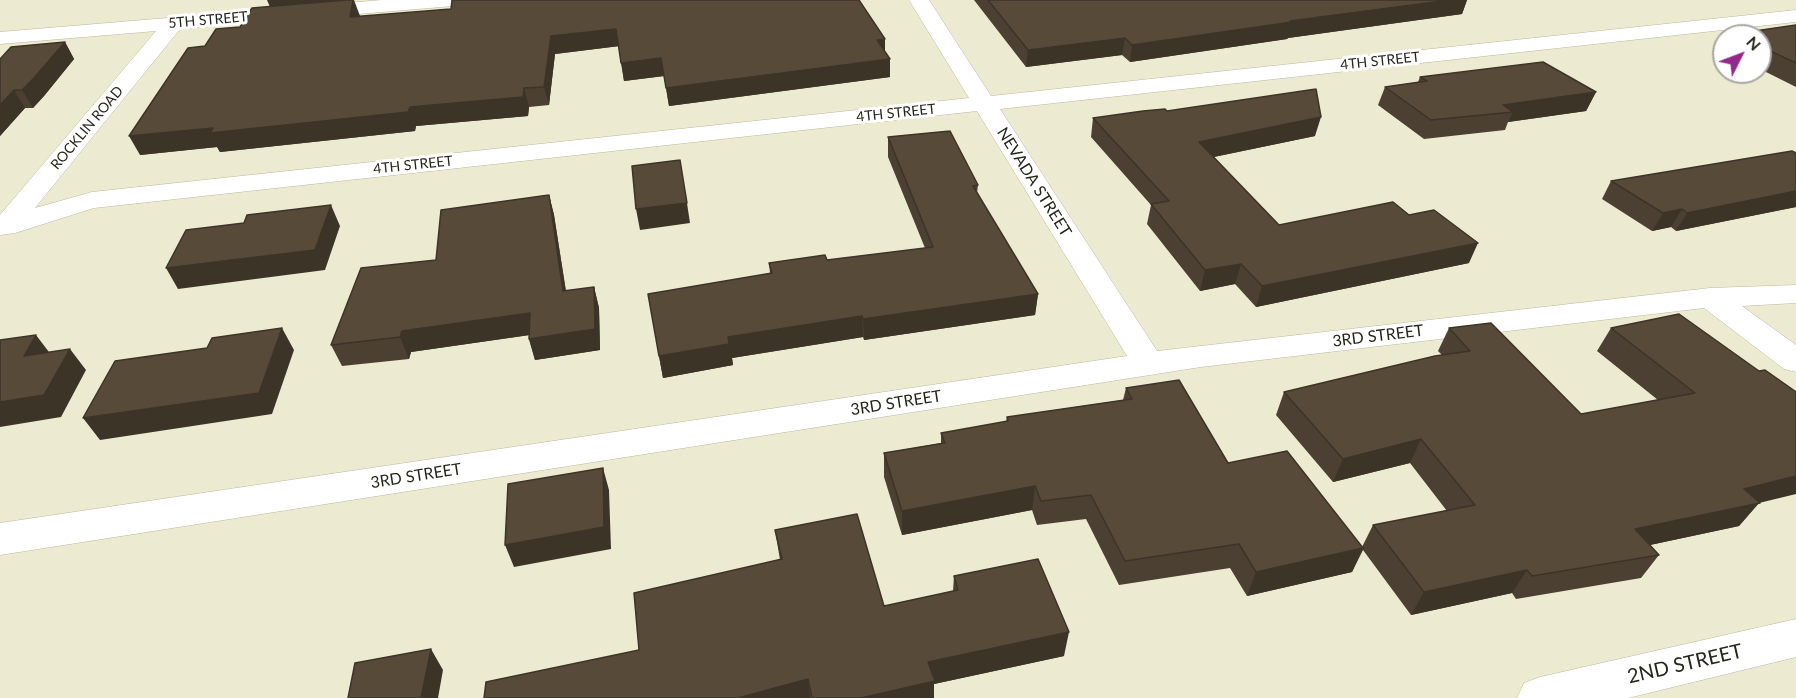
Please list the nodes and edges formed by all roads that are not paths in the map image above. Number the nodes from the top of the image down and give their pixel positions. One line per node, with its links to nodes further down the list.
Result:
1 (453, 0): 4 (street, 5TH STREET)
2 (919, 0): 6 (street, NEVADA STREET)
3 (1796, 16): 6 (street, 4TH STREET)
4 (174, 23): 5 (street, 5TH STREET); 7 (street, ROCKLIN ROAD)
5 (0, 38)
6 (985, 104): 7 (street, 4TH STREET); 11 (street, NEVADA STREET)
7 (2, 228)
8 (1796, 294): 9 (street, 3RD STREET)
9 (1710, 298): 10 (street); 11 (street, 3RD STREET)
10 (1796, 362)
11 (1149, 365): 12 (street, 3RD STREET)
12 (0, 539)
13 (1796, 638): 14 (street, 2ND STREET)
14 (1539, 698)

